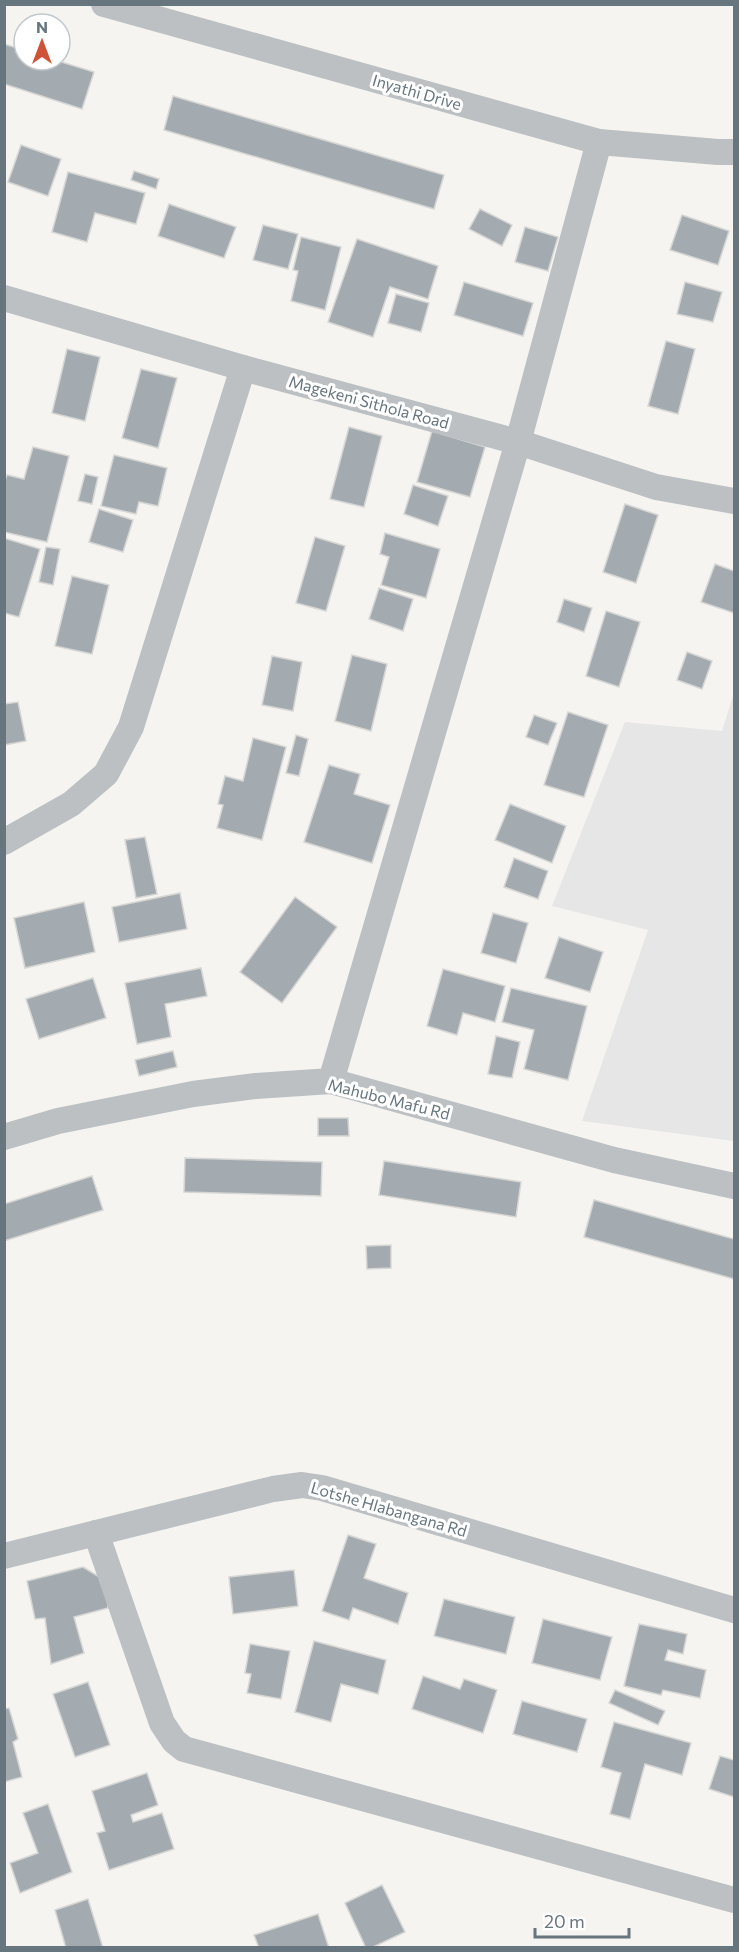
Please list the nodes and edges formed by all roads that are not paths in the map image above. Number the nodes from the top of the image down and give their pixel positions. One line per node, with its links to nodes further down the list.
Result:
1 (104, 4): 2 (street, Inyathi Drive)
2 (599, 142): 3 (street, Inyathi Drive); 6 (street)
3 (735, 152)
4 (4, 298): 5 (street, Magekeni Sithola Road)
5 (243, 368): 6 (street, Magekeni Sithola Road); 8 (street)
6 (518, 442): 7 (street, Magekeni Sithola Road); 9 (street)
7 (735, 501)
8 (4, 842)
9 (332, 1081): 10 (street, Mahubo Mafu Rd); 11 (street, Mahubo Mafu Rd)
10 (4, 1137)
11 (735, 1186)
12 (96, 1533): 13 (street, Lotshe Hlabangana Rd); 14 (street, Lotshe Hlabangana Rd); 15 (street)
13 (4, 1556)
14 (735, 1610)
15 (735, 1900)

